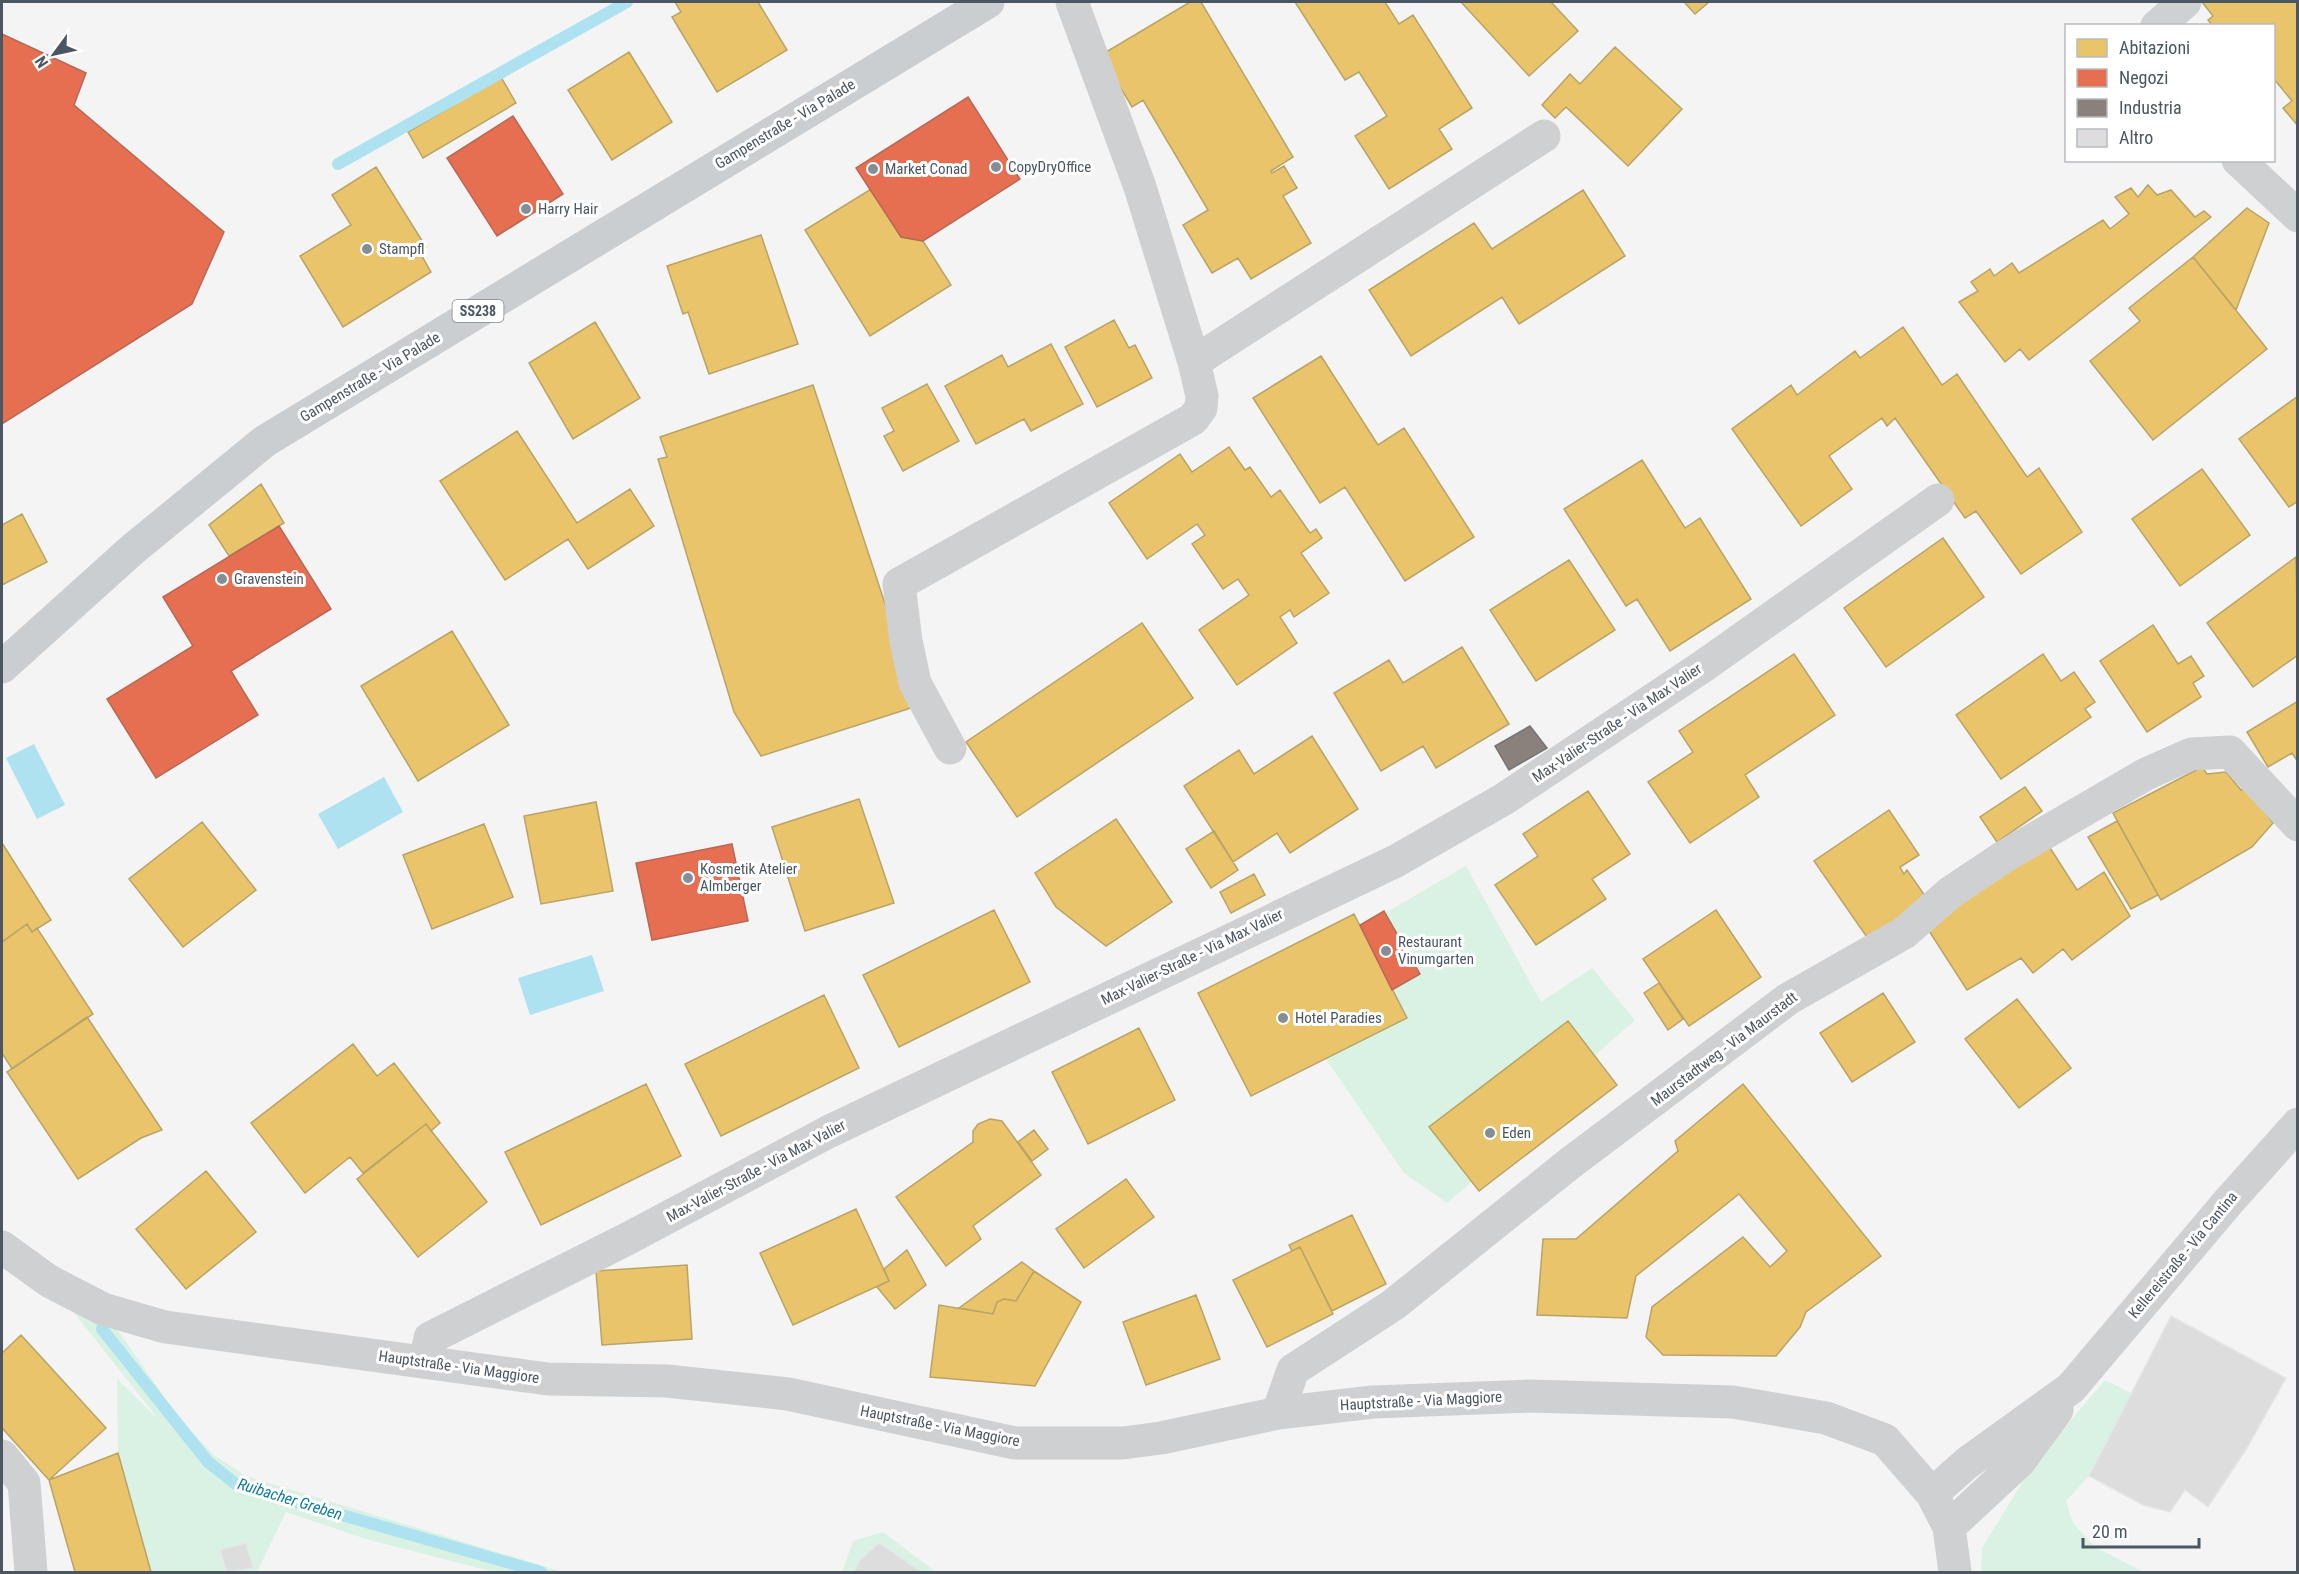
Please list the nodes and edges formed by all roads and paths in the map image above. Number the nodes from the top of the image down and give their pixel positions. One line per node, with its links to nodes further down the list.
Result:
1 (988, 2): 10 (main road, Gampenstraße - Via Palade / SS238)
2 (1072, 2): 8 (street)
3 (2185, 2): 4 (street)
4 (2159, 24)
5 (1544, 136): 8 (street)
6 (2240, 162): 7 (street)
7 (2298, 216)
8 (1194, 362): 11 (street)
9 (1938, 500): 15 (street, Max-Valier-Straße - Via Max Valier)
10 (2, 667)
11 (950, 748)
12 (2298, 825): 17 (street, Maurstadtweg - Via Maurstadt)
13 (2298, 1124): 16 (street, Kellereistraße - Via Cantina)
14 (2, 1247): 15 (street, Hauptstraße - Via Maggiore)
15 (425, 1362): 17 (street, Hauptstraße - Via Maggiore)
16 (2071, 1388): 19 (street, Kellereistraße - Via Cantina); 20 (street, Kellereistraße - Via Cantina)
17 (1278, 1413): 19 (street, Hauptstraße - Via Maggiore)
18 (2, 1456): 21 (street)
19 (1932, 1494): 20 (street, Hauptstraße - Via Maggiore)
20 (1949, 1527): 22 (street, Hauptstraße - Via Maggiore)
21 (31, 1572)
22 (1955, 1572)

